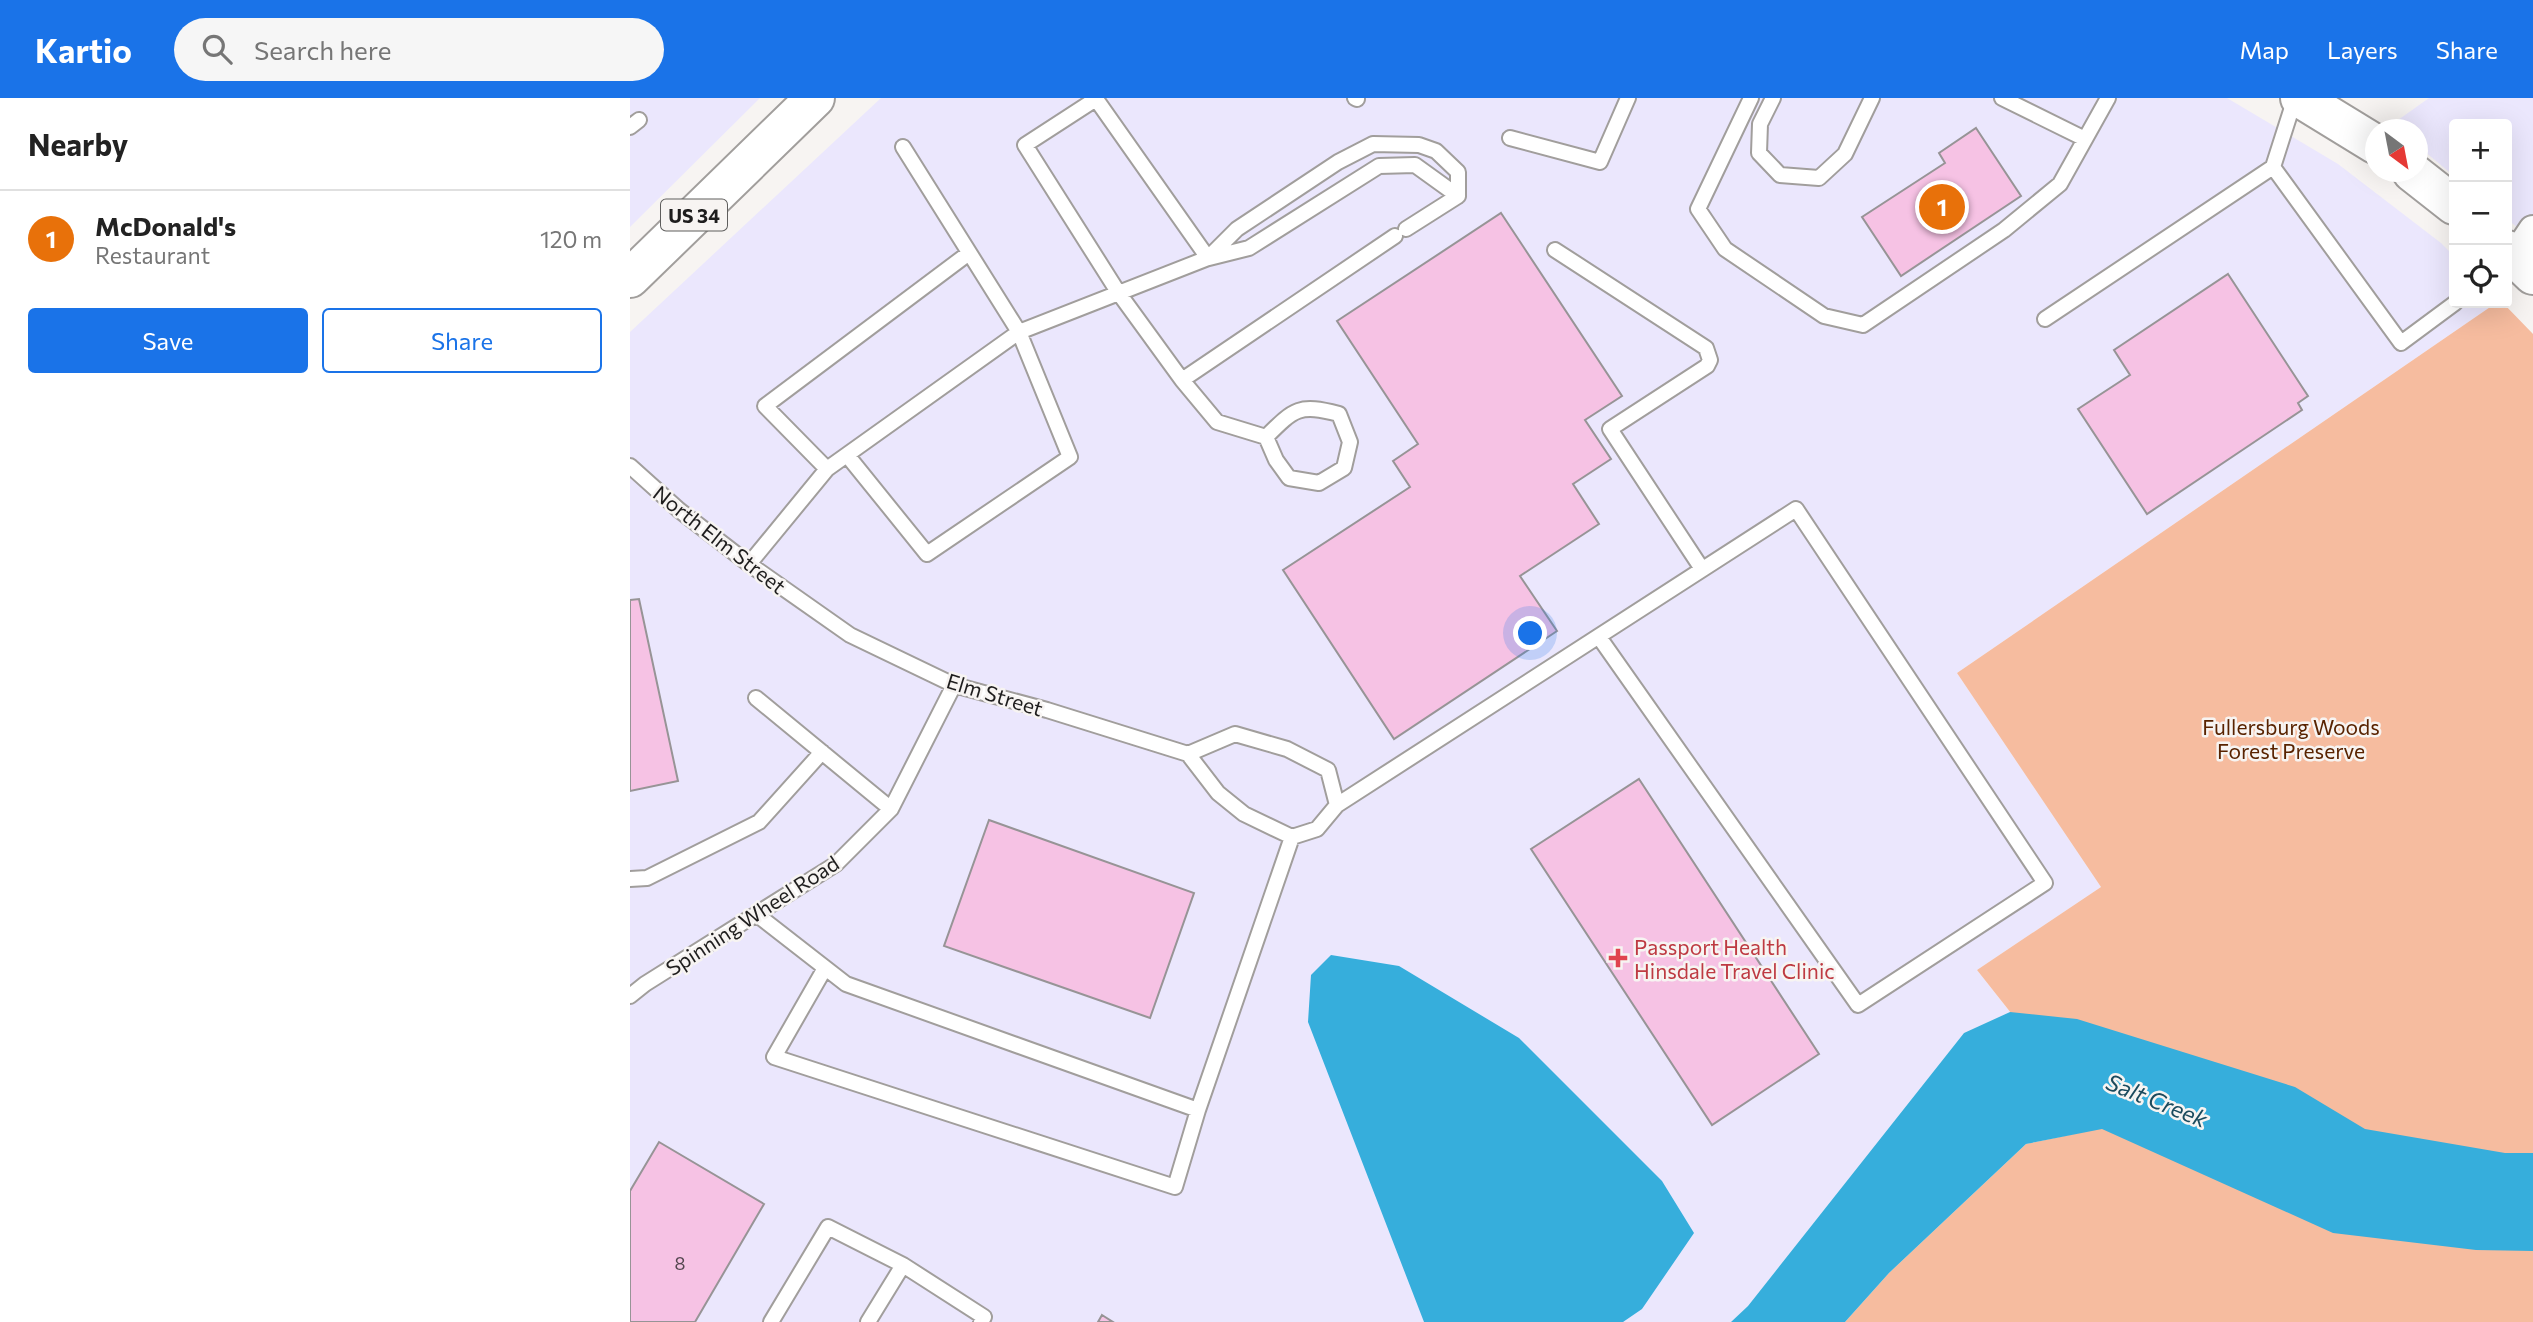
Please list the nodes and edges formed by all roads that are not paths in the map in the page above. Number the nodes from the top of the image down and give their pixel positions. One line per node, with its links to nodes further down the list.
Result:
1 (815, 98): 20 (main road, US 34)
2 (1628, 98): 9 (lane)
3 (1751, 98): 11 (lane)
4 (1773, 98): 5 (lane)
5 (1872, 98)
6 (2002, 98): 11 (lane)
7 (2108, 98): 11 (lane)
8 (2298, 98): 10 (main road); 13 (lane)
9 (1510, 138)
10 (2365, 138)
11 (2085, 139)
12 (903, 147): 18 (lane)
13 (2273, 167): 22 (lane); 23 (lane)
14 (2425, 182): 16 (main road)
15 (1458, 196): 19 (lane); 19 (lane); 25 (lane)
16 (2449, 201)
17 (1555, 250): 31 (lane)
18 (969, 253): 24 (lane); 29 (lane)
19 (1208, 258): 21 (lane); 21 (lane)
20 (630, 278)
21 (1118, 292): 24 (lane); 25 (lane)
22 (2449, 308)
23 (2045, 319)
24 (1019, 331): 27 (lane); 27 (lane)
25 (1182, 380): 26 (lane)
26 (1266, 437): 26 (lane)
27 (847, 455): 29 (lane)
28 (630, 466): 30 (lane, North Elm Street)
29 (827, 469): 30 (lane)
30 (749, 564): 32 (lane, North Elm Street)
31 (1702, 569): 33 (lane); 33 (lane)
32 (813, 610): 34 (lane, Elm Street)
33 (1599, 636): 38 (lane)
34 (954, 685): 37 (lane, Elm Street); 39 (lane, Spinning Wheel Road)
35 (756, 698): 36 (lane)
36 (822, 752): 39 (lane); 41 (lane)
37 (1188, 754): 38 (lane); 40 (lane)
38 (1337, 805): 40 (lane)
39 (891, 809): 42 (lane, Spinning Wheel Road)
40 (1292, 837): 45 (lane)
41 (630, 879)
42 (756, 914): 43 (lane); 44 (lane, Spinning Wheel Road)
43 (825, 968): 45 (lane); 45 (lane)
44 (630, 996)
45 (1198, 1110)
46 (903, 1265): 47 (lane); 48 (lane); 49 (lane)
47 (771, 1322)
48 (868, 1322)
49 (981, 1322)

